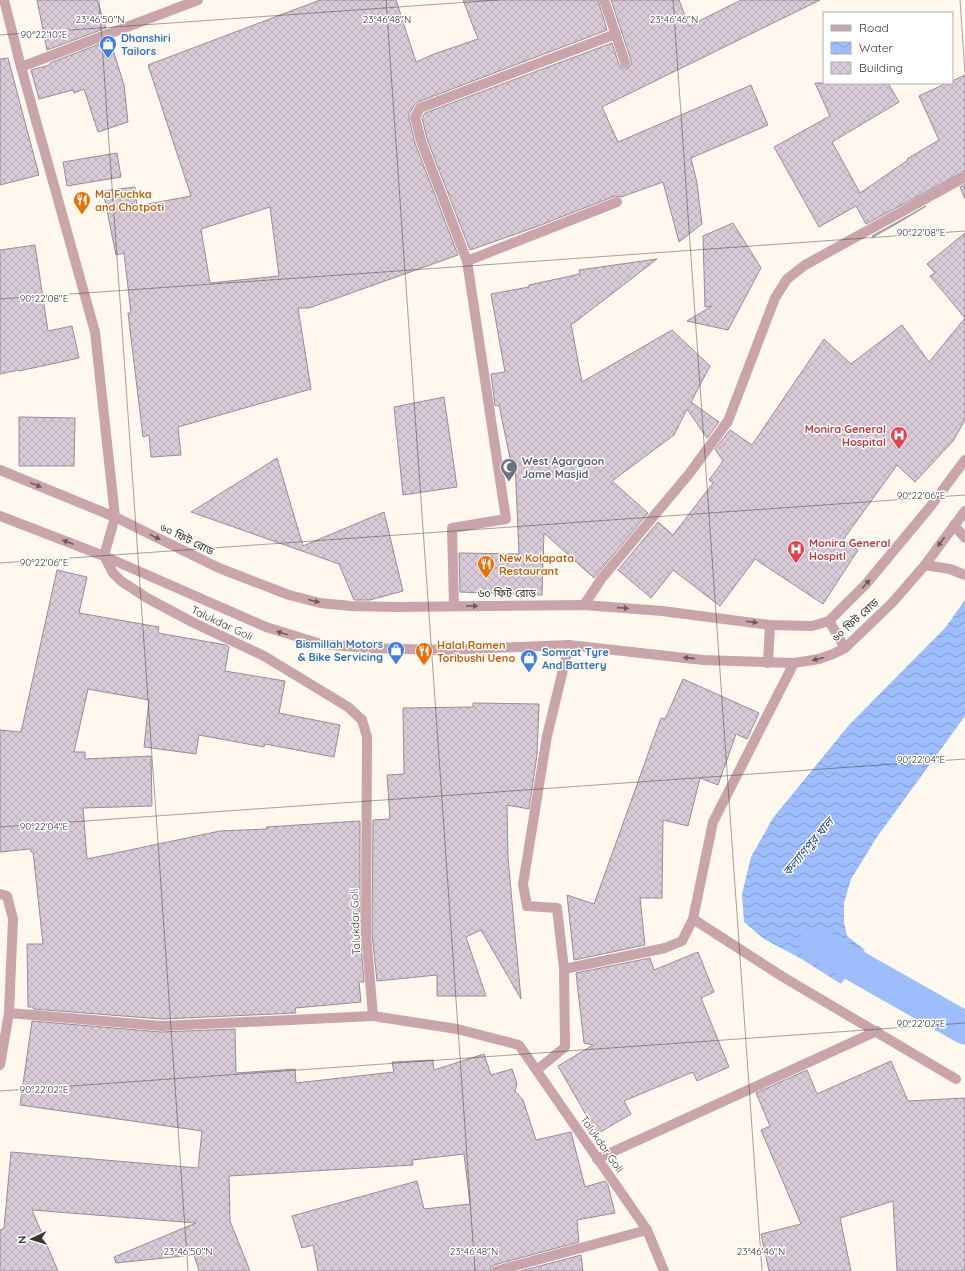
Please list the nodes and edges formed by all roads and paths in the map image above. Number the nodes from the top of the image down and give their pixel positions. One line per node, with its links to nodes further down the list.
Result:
1 (4, 0): 6 (street)
2 (198, 0): 6 (street)
3 (604, 0): 4 (street)
4 (616, 34): 5 (street); 9 (street)
5 (625, 62)
6 (21, 67): 14 (street)
7 (965, 177): 20 (street)
8 (617, 202): 9 (street)
9 (467, 261): 21 (street)
10 (965, 460): 22 (street, ৬০ ফিট রোড, one-way to 10)
11 (0, 470): 14 (street, ৬০ ফিট রোড, one-way to 14)
12 (965, 512): 15 (street, ৬০ ফিট রোড)
13 (0, 516): 17 (street, ৬০ ফিট রোড, one-way to 13)
14 (115, 517): 17 (street); 21 (street, ৬০ ফিট রোড, one-way to 21)
15 (954, 525): 16 (street); 18 (street, ৬০ ফিট রোড, one-way to 18)
16 (965, 538)
17 (104, 556): 24 (street, ৬০ ফিট রোড, one-way to 17); 32 (street, Talukdar Goli)
18 (924, 565): 19 (street); 25 (street, ৬০ ফিট রোড)
19 (965, 574)
20 (584, 605): 21 (street, ৬০ ফিট রোড, one-way to 20); 23 (street, ৬০ ফিট রোড, one-way to 23)
21 (454, 606)
22 (829, 621): 23 (street, ৬০ ফিট রোড); 25 (street)
23 (770, 624): 26 (street)
24 (569, 645): 26 (street, ৬০ ফিট রোড, one-way to 24); 30 (street)
25 (845, 648): 27 (street, ৬০ ফিট রোড, one-way to 27)
26 (768, 663): 27 (street, ৬০ ফিট রোড)
27 (794, 663): 29 (street)
28 (0, 894): 31 (street)
29 (693, 919): 30 (street); 33 (street)
30 (564, 969): 35 (street)
31 (9, 1013): 32 (street); 34 (street)
32 (373, 1016): 35 (street, Talukdar Goli)
33 (877, 1031): 36 (street); 37 (street)
34 (0, 1065)
35 (537, 1070): 37 (street, Talukdar Goli)
36 (956, 1079)
37 (597, 1159): 38 (street, Talukdar Goli)
38 (647, 1230): 39 (street); 40 (street, Talukdar Goli)
39 (496, 1271)
40 (664, 1271)

